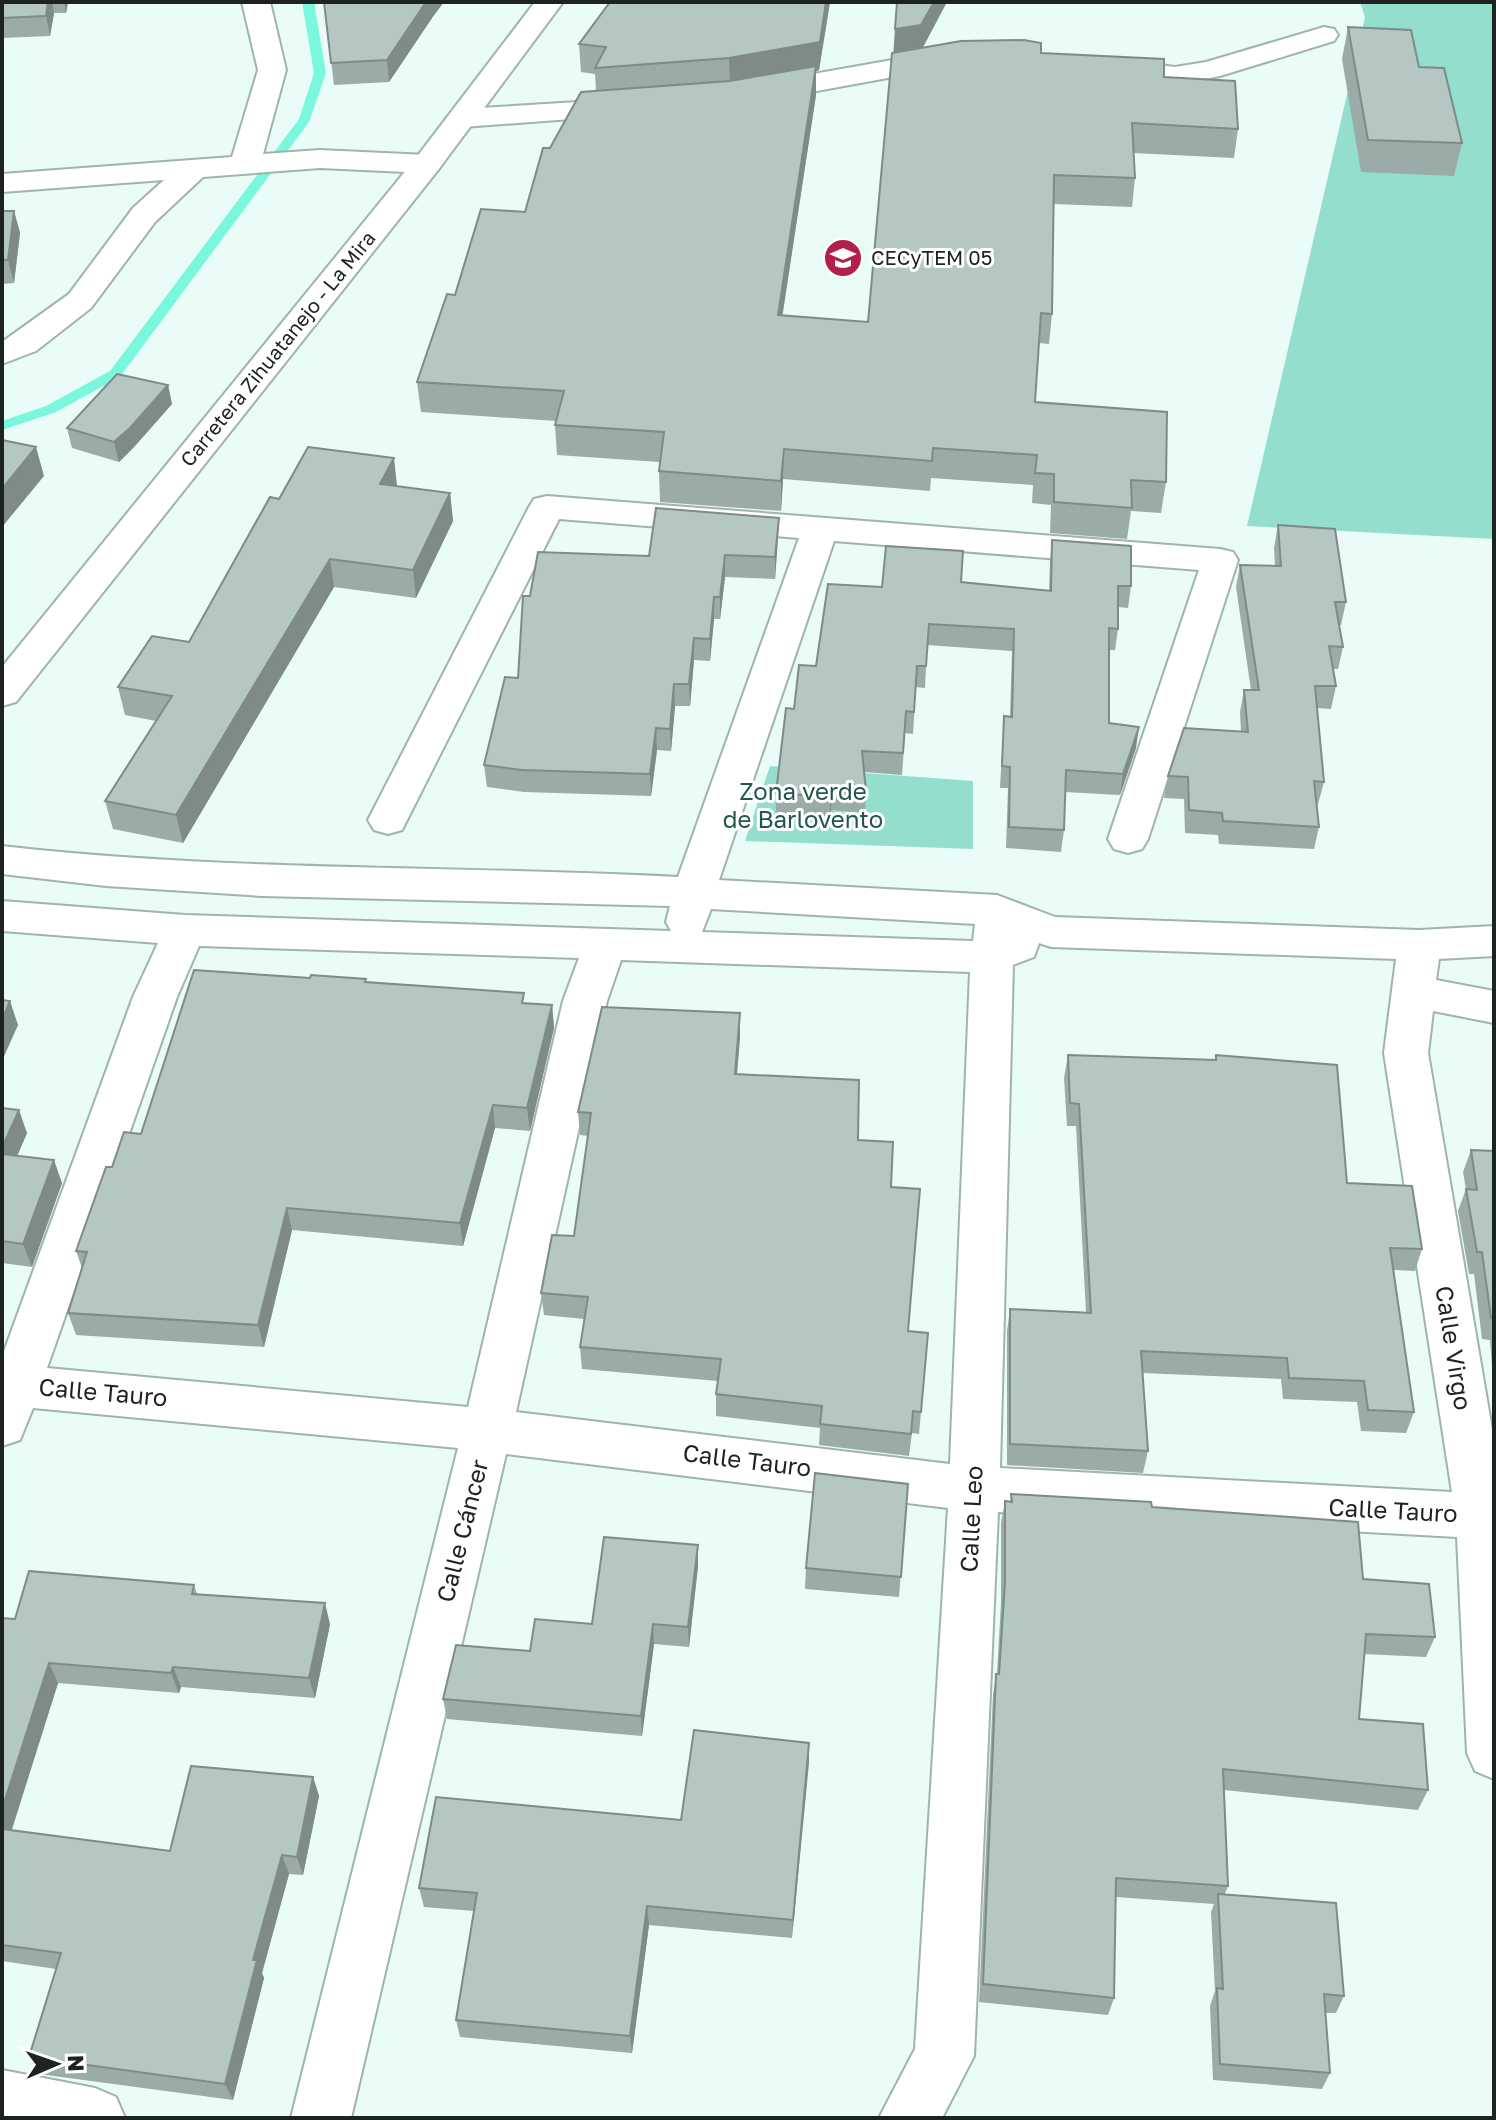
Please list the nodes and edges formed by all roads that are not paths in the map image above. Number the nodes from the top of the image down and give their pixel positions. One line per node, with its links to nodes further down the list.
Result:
1 (256, 2): 9 (main road)
2 (549, 2): 8 (main road, Carretera Zihuatanejo - La Mira)
3 (1324, 35): 5 (main road)
4 (975, 58): 6 (main road)
5 (1075, 63)
6 (730, 98)
7 (654, 105): 8 (main road)
8 (463, 118): 10 (main road, Carretera Zihuatanejo - La Mira)
9 (250, 164): 10 (main road); 11 (main road)
10 (427, 164): 15 (main road, Carretera Zihuatanejo - La Mira)
11 (194, 169): 12 (main road); 13 (main road)
12 (2, 183)
13 (2, 354)
14 (820, 530): 16 (main road); 17 (main road); 19 (main road)
15 (2, 693)
16 (388, 820)
17 (1128, 839)
18 (2, 860): 19 (main road)
19 (693, 894): 22 (main road); 25 (main road)
20 (2, 916): 21 (main road)
21 (185, 930): 24 (main road); 28 (main road)
22 (995, 934): 25 (main road); 26 (main road); 30 (main road, Calle Leo)
23 (1494, 941): 26 (main road)
24 (606, 944): 25 (main road); 29 (main road, Calle Cáncer)
25 (681, 949)
26 (1416, 968): 27 (main road); 31 (main road, Calle Virgo)
27 (1494, 1007)
28 (8, 1398): 29 (main road, Calle Tauro)
29 (487, 1430): 30 (main road, Calle Tauro); 35 (main road, Calle Cáncer)
30 (974, 1489): 31 (main road, Calle Tauro); 36 (main road, Calle Leo)
31 (1487, 1516): 32 (main road, Calle Virgo)
32 (1494, 1753)
33 (2, 2100): 34 (main road)
34 (95, 2118)
35 (321, 2118)
36 (909, 2118)

